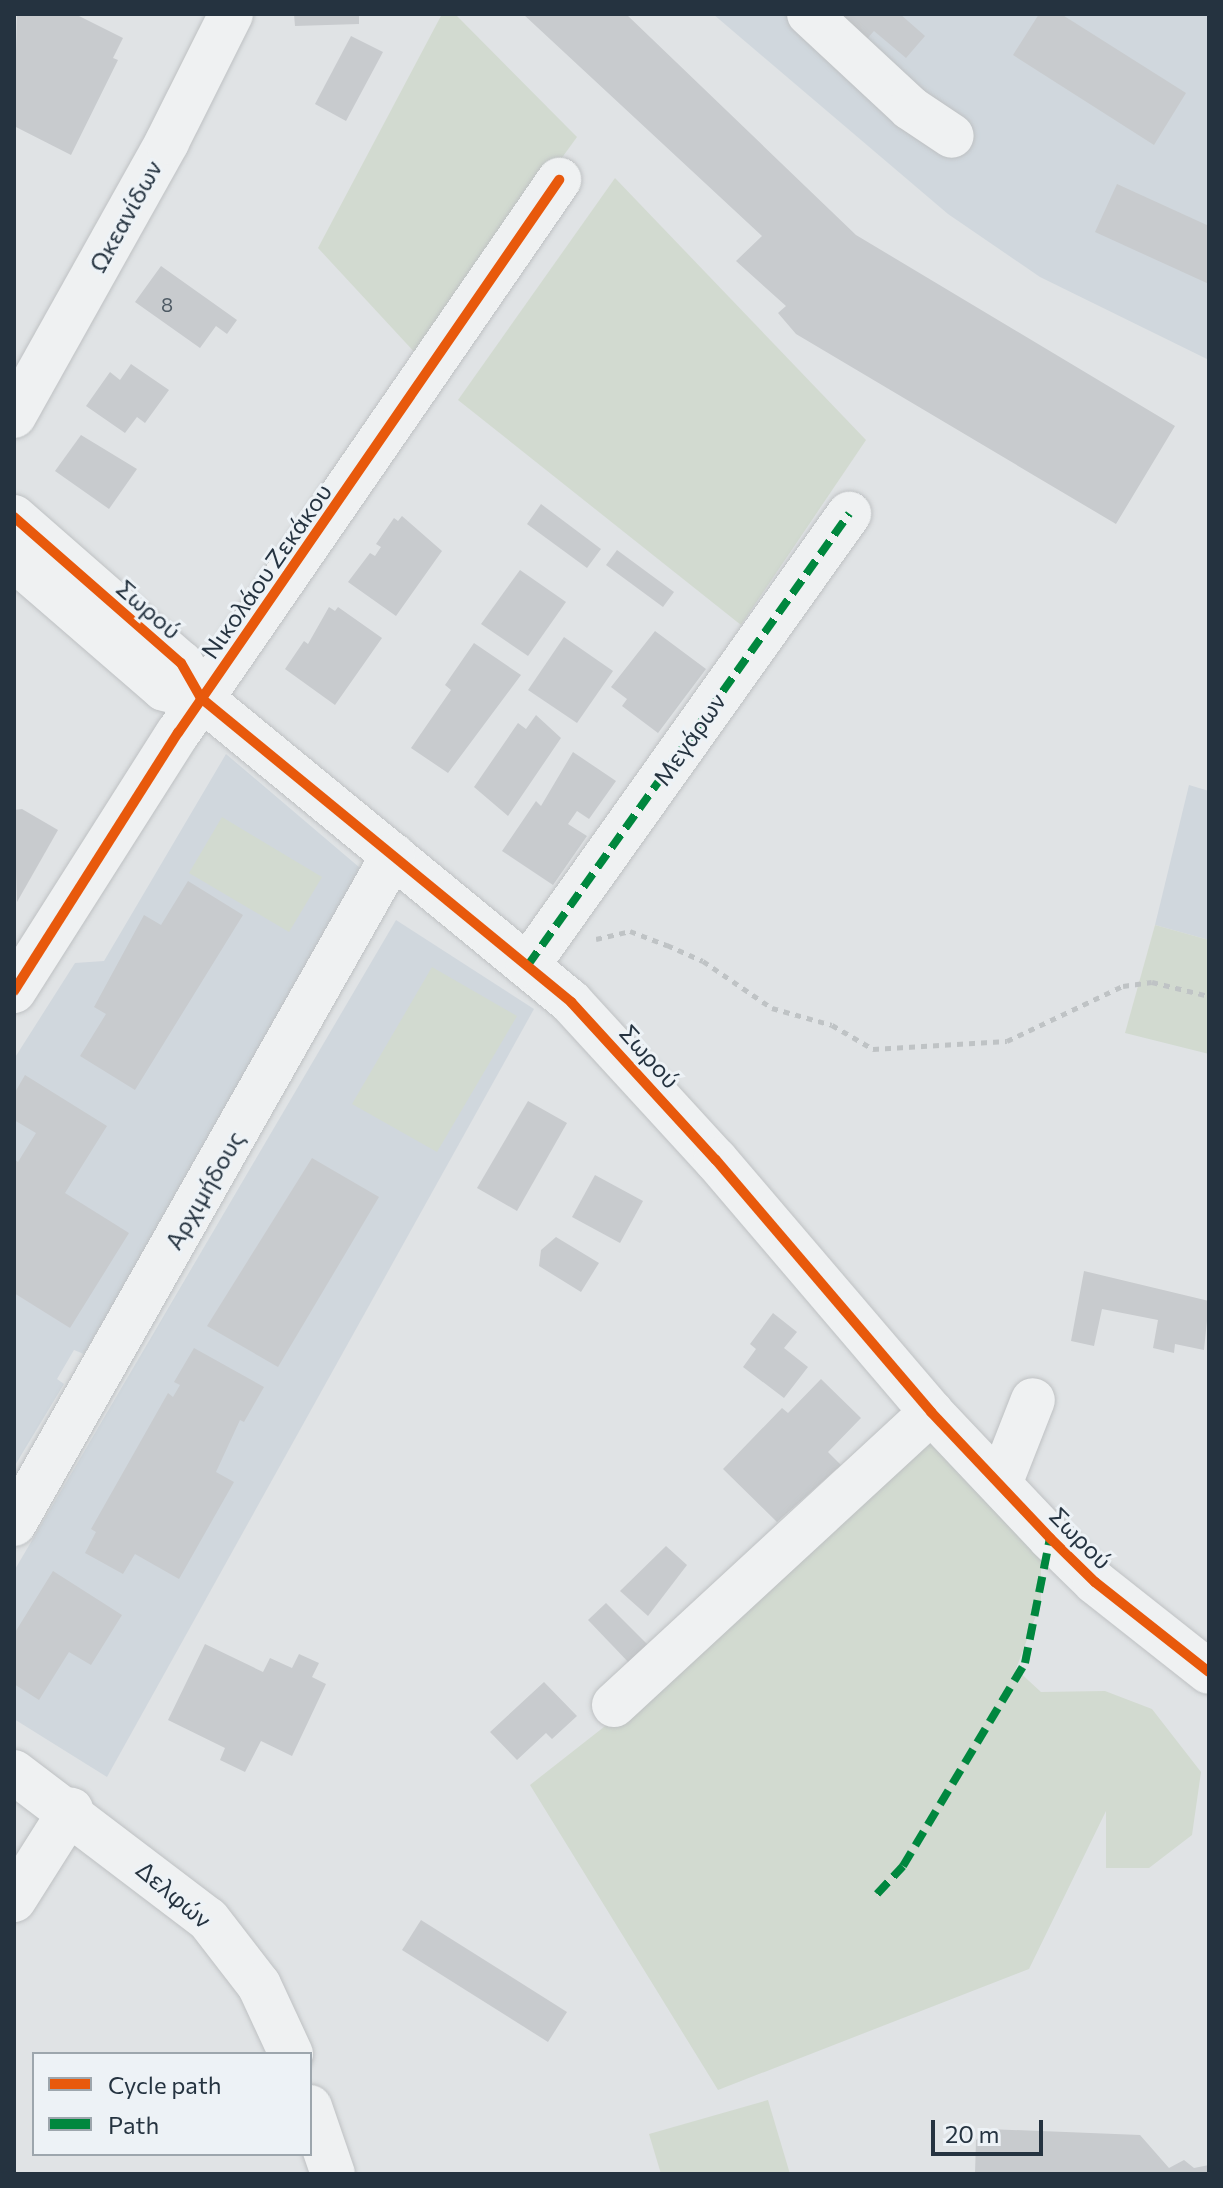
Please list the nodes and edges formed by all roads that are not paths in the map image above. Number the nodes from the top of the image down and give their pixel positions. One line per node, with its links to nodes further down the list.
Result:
1 (231, 14): 5 (street, Ωκεανίδων)
2 (809, 14): 3 (street)
3 (952, 136)
4 (559, 180): 9 (street, Νικολάου Ζεκάκου)
5 (14, 416)
6 (849, 514): 11 (street, Μεγάρων)
7 (14, 517): 9 (street, Σωρού)
8 (14, 559): 9 (street, Σωρού)
9 (201, 698): 10 (street, Σωρού); 12 (street, Νικολάου Ζεκάκου)
10 (393, 855): 11 (street, Σωρού); 16 (street, Αρχιμήδους)
11 (528, 965): 14 (street, Σωρού)
12 (15, 989)
13 (1033, 1400): 15 (street)
14 (931, 1412): 15 (street, Σωρού); 18 (street)
15 (1000, 1484): 17 (street, Σωρού)
16 (14, 1524)
17 (1209, 1672)
18 (614, 1705)
19 (14, 1772): 20 (street, Δελφών)
20 (71, 1810): 21 (street); 22 (street, Δελφών)
21 (14, 1900)
22 (290, 2052)
23 (312, 2113): 24 (street)
24 (333, 2174)

